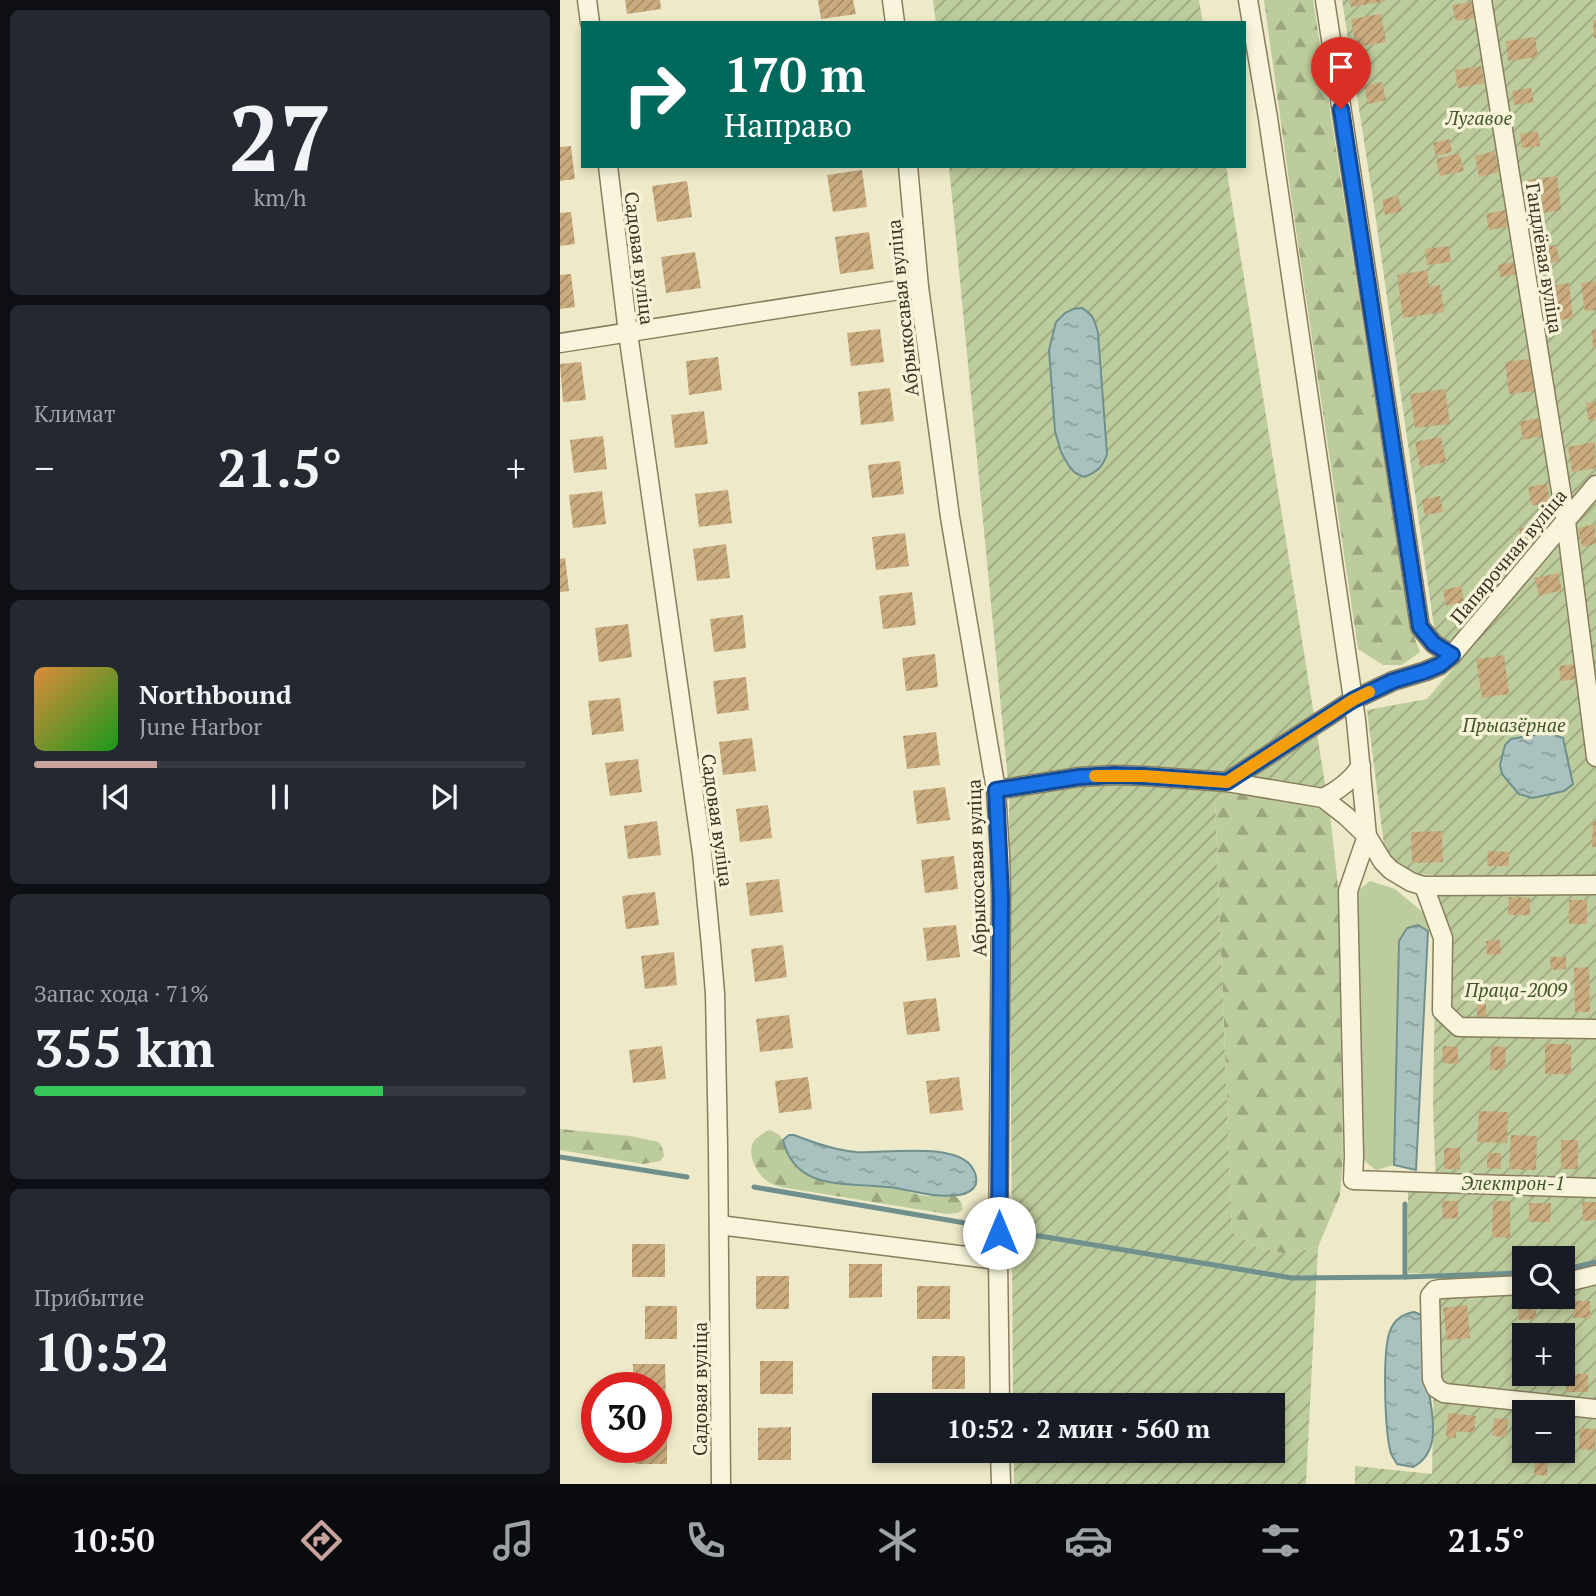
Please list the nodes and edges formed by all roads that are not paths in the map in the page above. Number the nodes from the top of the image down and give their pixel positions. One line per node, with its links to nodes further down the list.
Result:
1 (587, 0): 6 (street)
2 (892, 0): 7 (street)
3 (1248, 0): 16 (street)
4 (1325, 0): 15 (street)
5 (1482, 0): 14 (street, Гандлёвая вуліца)
6 (590, 21)
7 (894, 21)
8 (608, 168): 11 (street, Садовая вуліца)
9 (908, 168): 10 (street, Абрыкосавая вуліца)
10 (919, 287): 11 (street); 20 (street, Абрыкосавая вуліца)
11 (628, 333): 12 (street); 27 (street, Садовая вуліца)
12 (560, 344)
13 (1596, 485): 14 (street, Папярочная вуліца)
14 (1566, 523): 15 (street, Папярочная вуліца); 17 (street, Гандлёвая вуліца)
15 (1452, 655): 16 (street, Папярочная вуліца)
16 (1353, 700): 18 (street); 19 (street, Папярочная вуліца)
17 (1596, 757)
18 (1361, 766): 21 (street); 22 (street)
19 (1227, 782): 20 (street); 21 (street)
20 (996, 790): 28 (street, Абрыкосавая вуліца)
21 (1323, 798): 22 (street)
22 (1367, 836): 24 (street); 26 (street)
23 (1596, 885): 24 (street)
24 (1424, 886): 25 (street)
25 (1596, 1029)
26 (1596, 1188)
27 (719, 1225): 28 (street); 35 (street, Садовая вуліца)
28 (998, 1260): 32 (street, Абрыкосавая вуліца)
29 (1596, 1275): 30 (street)
30 (1575, 1280)
31 (1512, 1286): 33 (street)
32 (1000, 1393)
33 (1596, 1409)
34 (1000, 1463): 36 (street)
35 (721, 1484)
36 (1001, 1484)

